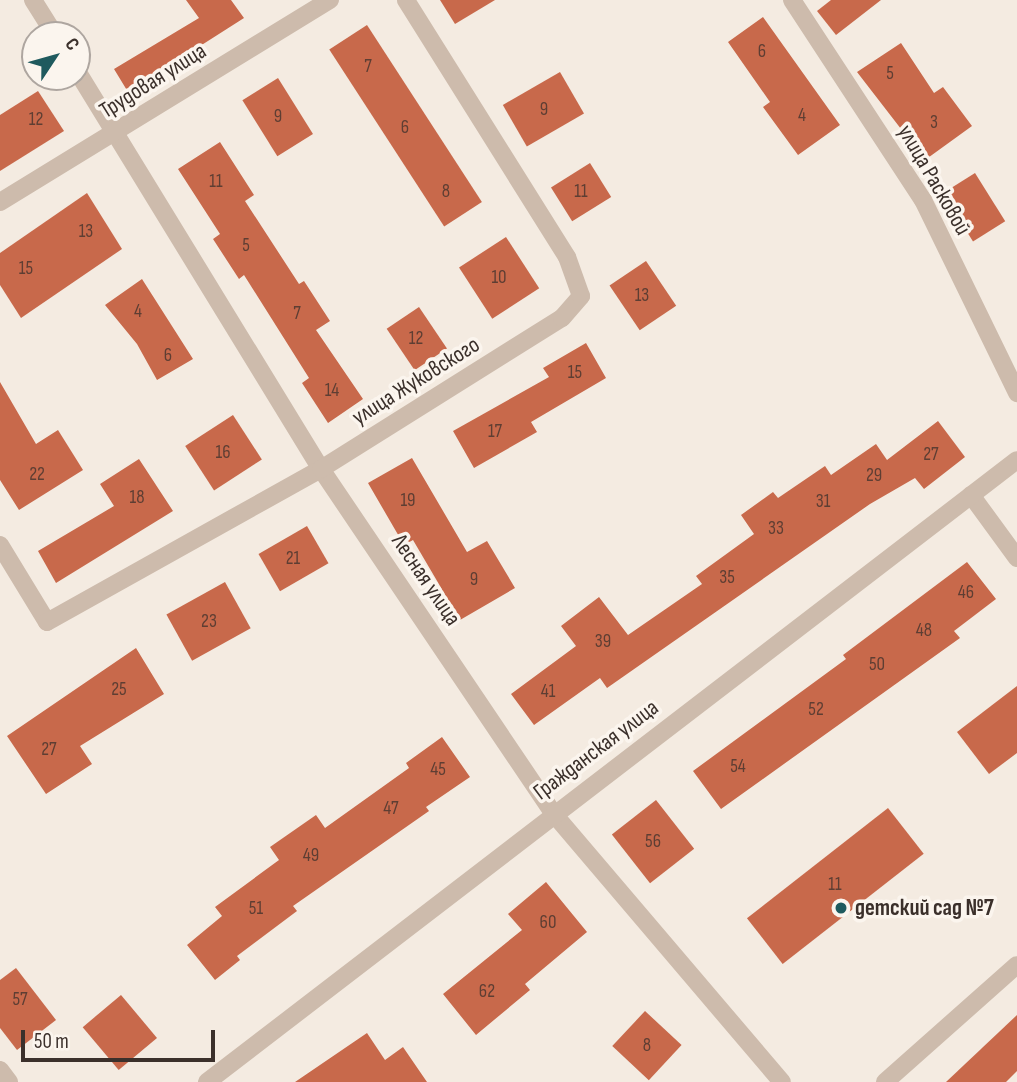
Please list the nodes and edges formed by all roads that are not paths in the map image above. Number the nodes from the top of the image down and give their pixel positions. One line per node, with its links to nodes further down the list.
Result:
1 (33, 0): 5 (street)
2 (330, 0): 7 (street, Трудовая улица)
3 (406, 0): 11 (street, улица Жуковского)
4 (792, 0): 9 (street, улица Расковой)
5 (46, 21)
6 (90, 91): 7 (street, Лесная улица)
7 (116, 133): 8 (street, Трудовая улица); 11 (street, Лесная улица)
8 (0, 202)
9 (1017, 393)
10 (1017, 460): 12 (street, Гражданская улица)
11 (321, 469): 13 (street, улица Жуковского); 15 (street, Лесная улица)
12 (971, 495): 14 (street); 15 (street, Гражданская улица)
13 (0, 545)
14 (1017, 558)
15 (554, 813): 19 (street, Гражданская улица); 20 (street, Лесная улица)
16 (1017, 965): 21 (street)
17 (0, 1070): 18 (street)
18 (9, 1082)
19 (207, 1082)
20 (782, 1082)
21 (885, 1082)

